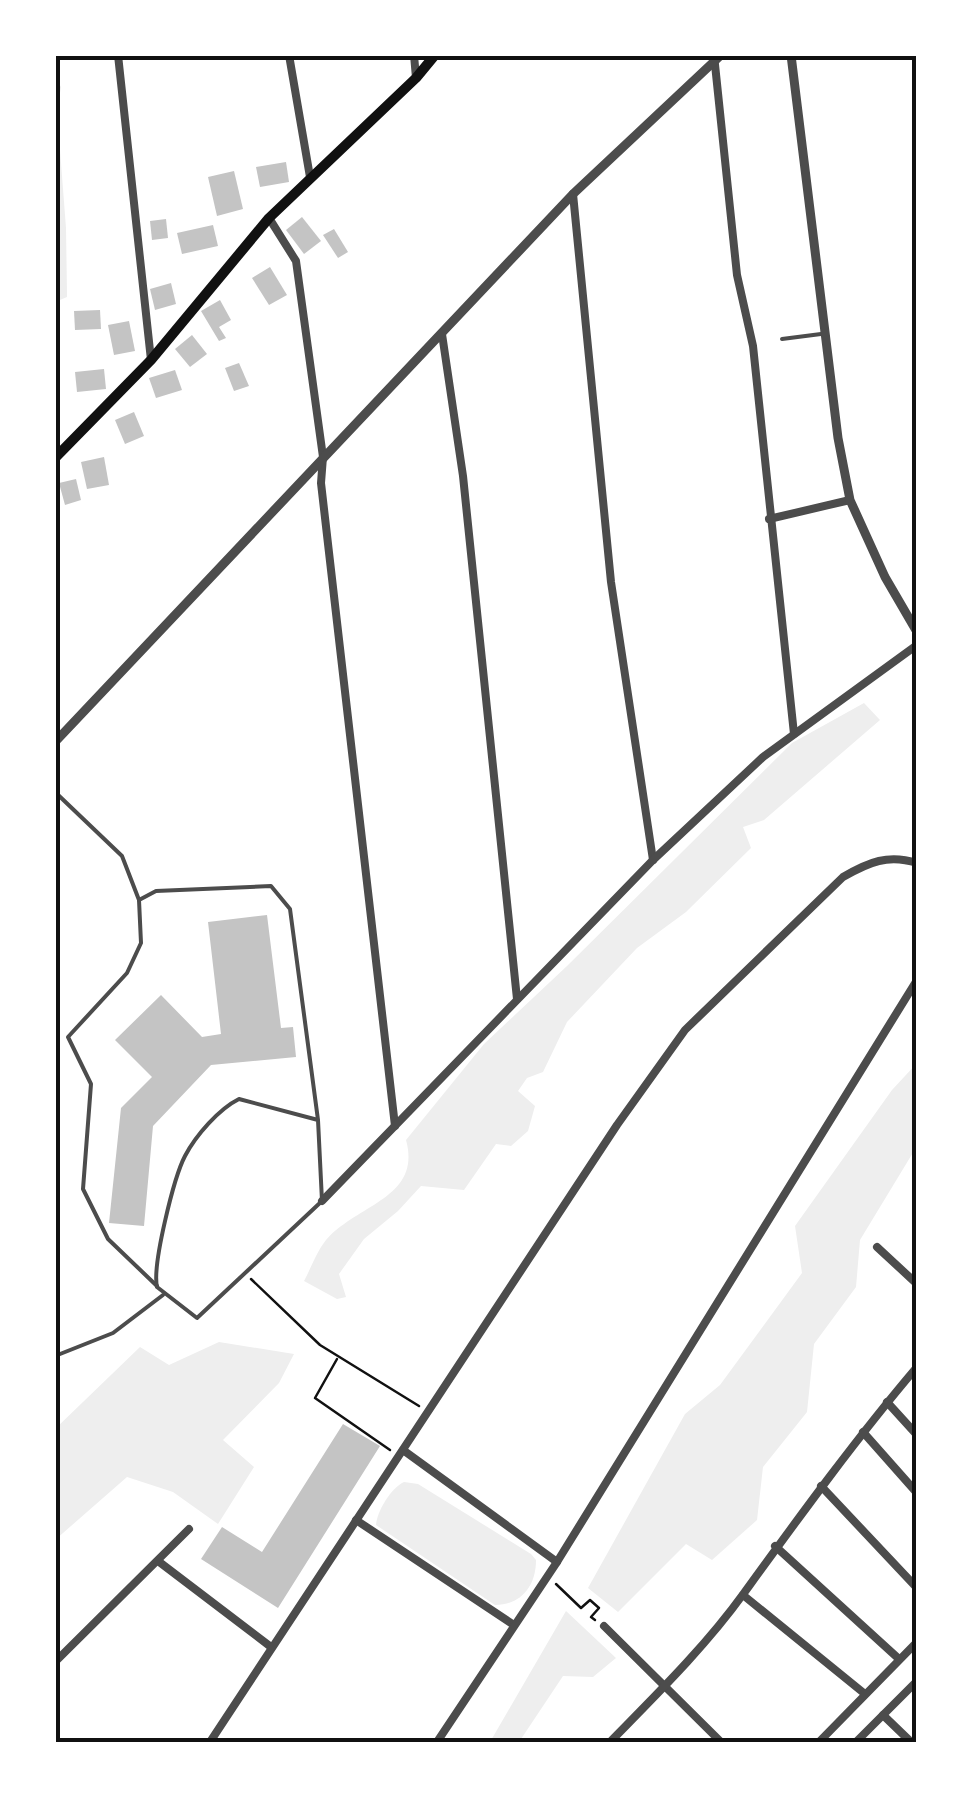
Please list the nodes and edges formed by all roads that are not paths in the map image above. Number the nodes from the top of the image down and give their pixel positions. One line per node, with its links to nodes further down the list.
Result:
1 (118, 55): 14 (street)
2 (289, 55): 8 (street)
3 (414, 55): 7 (street)
4 (435, 55): 7 (main road)
5 (791, 55): 12 (street)
6 (716, 57): 9 (street); 18 (street)
7 (416, 78): 8 (main road)
8 (310, 177): 10 (main road)
9 (573, 194): 11 (street); 24 (street)
10 (269, 218): 14 (main road); 15 (street)
11 (442, 334): 15 (street); 28 (street)
12 (826, 334): 13 (lane); 17 (street)
13 (782, 339)
14 (151, 360): 16 (main road)
15 (323, 457): 22 (street); 30 (street)
16 (55, 458)
17 (850, 500): 18 (street); 19 (street)
18 (769, 519): 21 (street)
19 (917, 632)
20 (917, 644): 21 (street)
21 (794, 734): 24 (street)
22 (55, 742)
23 (55, 792): 26 (lane)
24 (653, 860): 28 (street)
25 (917, 863): 41 (street)
26 (139, 900): 29 (lane); 34 (lane)
27 (917, 980): 48 (street)
28 (516, 999): 30 (street)
29 (318, 1120): 31 (lane); 34 (lane)
30 (395, 1126): 31 (street)
31 (322, 1201): 35 (lane)
32 (877, 1247): 33 (street)
33 (917, 1284)
34 (157, 1287): 35 (lane)
35 (164, 1294): 36 (lane)
36 (55, 1356)
37 (917, 1367): 38 (street)
38 (887, 1402): 39 (street); 40 (street)
39 (863, 1432): 42 (street); 43 (street)
40 (917, 1435)
41 (401, 1454): 44 (street); 48 (street)
42 (821, 1486): 46 (street); 49 (street)
43 (917, 1493)
44 (356, 1520): 51 (street); 54 (street)
45 (189, 1529): 47 (street)
46 (775, 1546): 50 (street); 55 (street)
47 (158, 1561): 54 (street); 56 (street)
48 (557, 1562): 51 (street)
49 (917, 1588)
50 (743, 1595): 58 (street); 59 (street)
51 (514, 1625): 62 (street)
52 (604, 1626): 58 (street)
53 (917, 1642): 55 (street)
54 (271, 1648): 61 (street)
55 (899, 1659): 59 (street)
56 (55, 1662)
57 (917, 1681): 60 (street)
58 (664, 1687): 63 (street); 64 (street)
59 (865, 1694): 65 (street)
60 (883, 1715): 66 (street); 67 (street)
61 (210, 1742)
62 (437, 1742)
63 (610, 1742)
64 (721, 1742)
65 (819, 1742)
66 (856, 1742)
67 (911, 1742)

